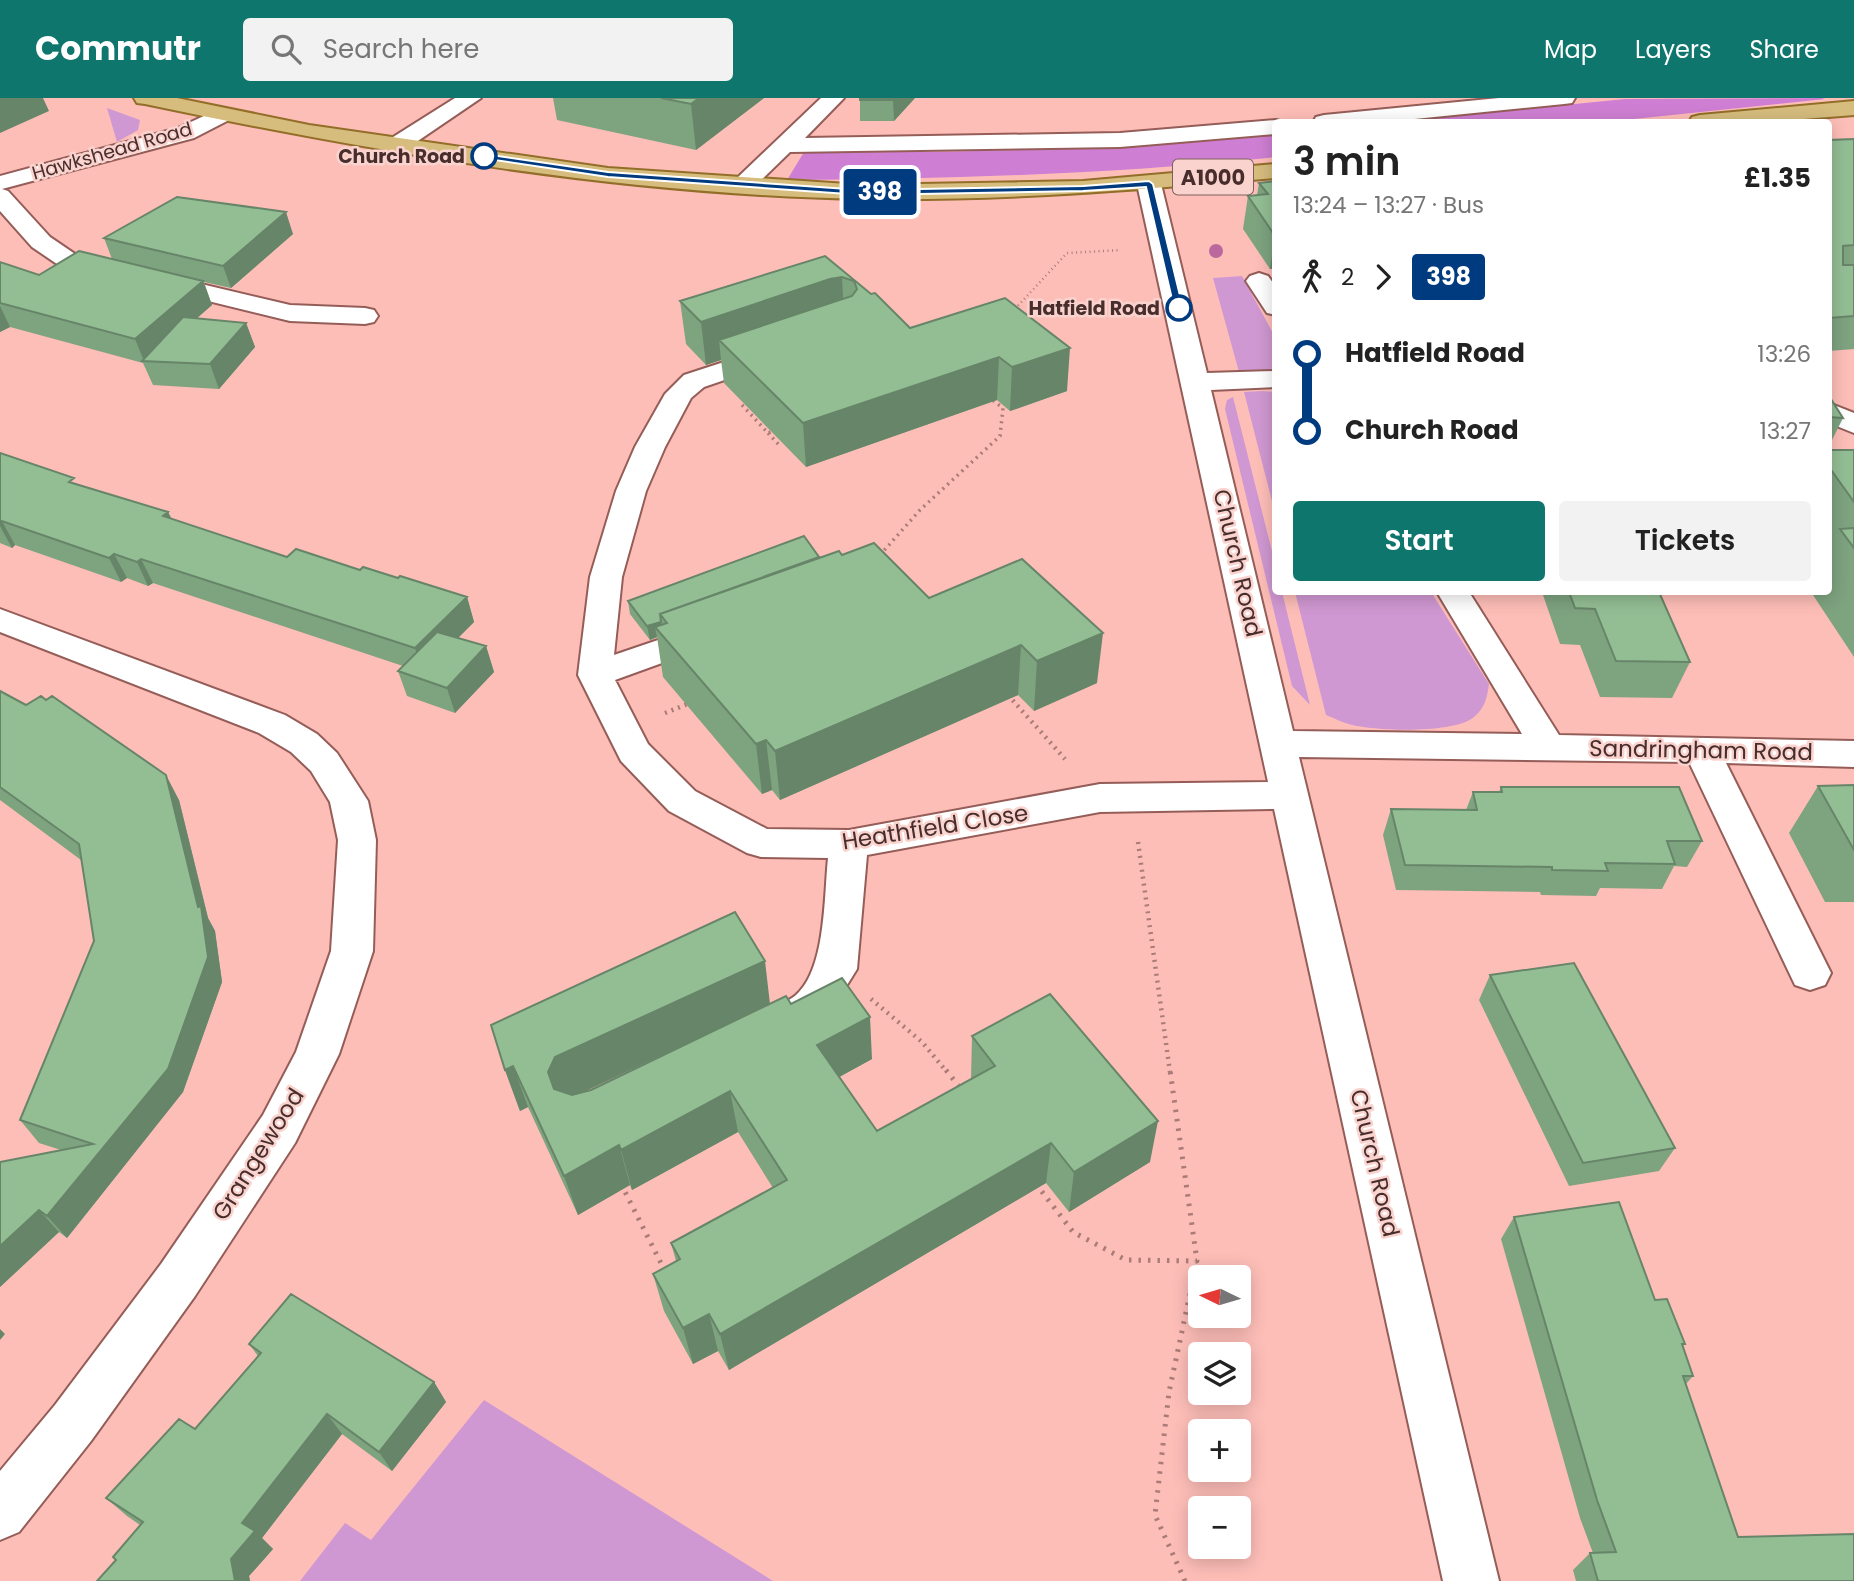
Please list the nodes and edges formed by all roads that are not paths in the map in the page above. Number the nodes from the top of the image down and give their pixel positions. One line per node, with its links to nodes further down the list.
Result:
1 (145, 98): 7 (main road, A1000)
2 (470, 98): 11 (street)
3 (833, 98): 12 (street)
4 (1564, 98): 5 (street)
5 (1512, 100): 8 (street)
6 (1854, 108): 9 (main road)
7 (221, 115): 11 (main road, A1000); 14 (street, Hawkshead Road)
8 (1350, 119)
9 (1733, 119)
10 (1272, 127): 12 (street)
11 (398, 144): 16 (main road, A1000)
12 (784, 145): 16 (street)
13 (1272, 171): 15 (main road, A1000)
14 (0, 183)
15 (1149, 184): 16 (main road, A1000); 23 (street, Church Road)
16 (743, 185)
17 (0, 196): 20 (street)
18 (1259, 281): 19 (street)
19 (1272, 301)
20 (365, 316)
21 (793, 347): 29 (street)
22 (1272, 379): 23 (street)
23 (1196, 382): 30 (street, Church Road)
24 (1832, 413): 25 (street)
25 (1854, 424)
26 (1455, 595): 31 (street)
27 (0, 620): 38 (street, Grangewood)
28 (735, 625): 29 (street)
29 (595, 675): 35 (street, Heathfield Close)
30 (1279, 744): 31 (street); 34 (street, Church Road)
31 (1549, 747): 32 (street, Sandringham Road)
32 (1700, 749): 33 (street, Sandringham Road); 36 (street)
33 (1854, 754)
34 (1290, 795): 35 (street, Heathfield Close); 39 (street, Church Road)
35 (849, 844): 37 (street)
36 (1810, 973)
37 (748, 1037)
38 (0, 1513)
39 (1471, 1581)

